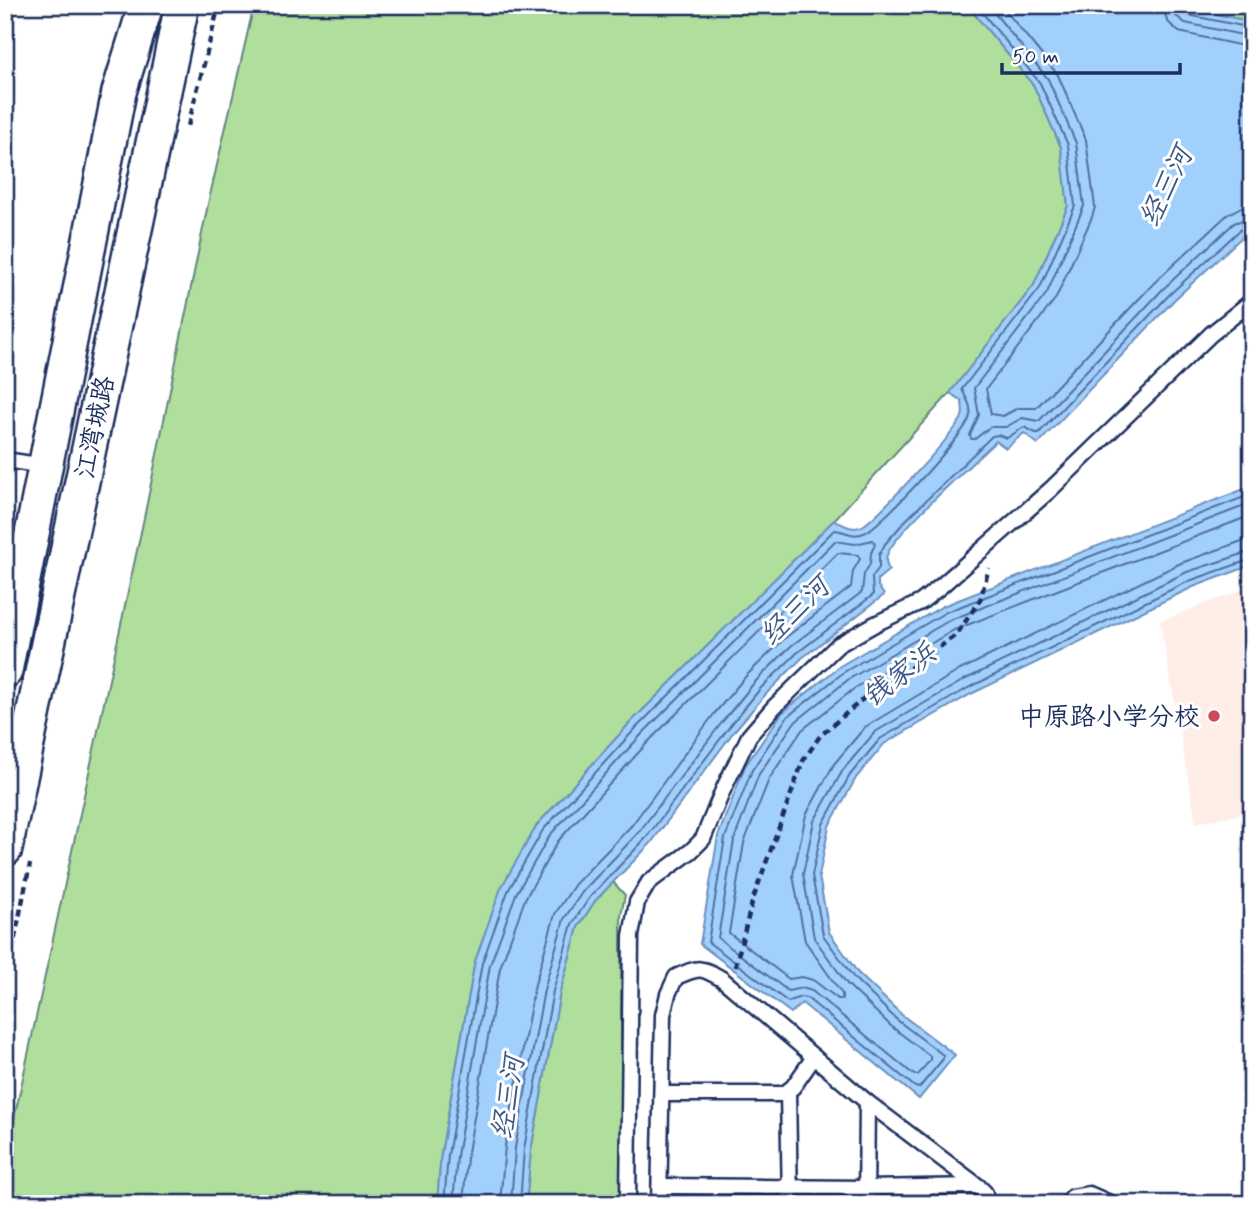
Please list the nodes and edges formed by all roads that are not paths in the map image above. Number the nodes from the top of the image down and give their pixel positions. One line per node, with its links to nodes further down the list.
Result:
1 (146, 5): 5 (street, 江湾城路)
2 (182, 5): 7 (street, 江湾城路)
3 (1252, 300): 16 (lane)
4 (5, 460): 5 (lane)
5 (46, 466): 6 (street, 江湾城路)
6 (5, 671)
7 (5, 849)
8 (814, 1057): 9 (lane); 10 (lane); 11 (lane)
9 (788, 1091): 10 (lane); 14 (lane)
10 (662, 1094): 12 (lane)
11 (867, 1102): 13 (lane); 15 (lane)
12 (660, 1186): 14 (lane); 17 (lane)
13 (978, 1186): 15 (lane); 20 (lane)
14 (790, 1187): 15 (lane); 18 (lane)
15 (866, 1188): 19 (lane)
16 (628, 1204)
17 (660, 1204)
18 (790, 1204)
19 (866, 1204)
20 (985, 1204)
21 (1068, 1204): 22 (lane)
22 (1112, 1204)

